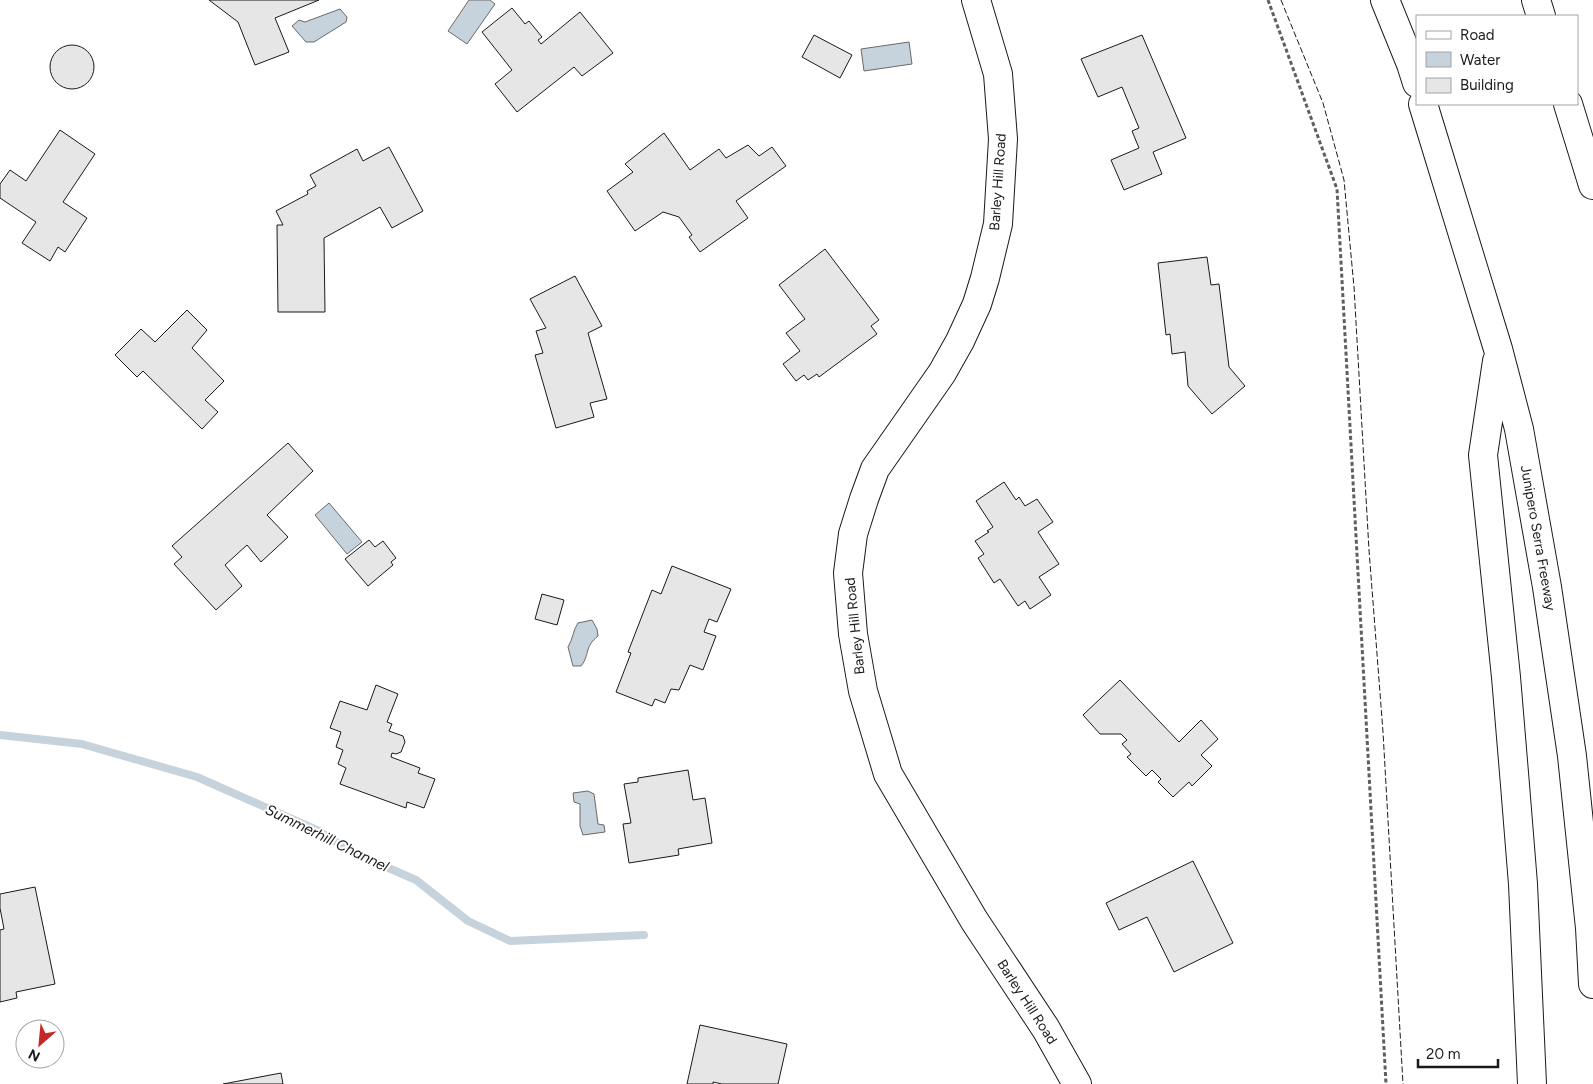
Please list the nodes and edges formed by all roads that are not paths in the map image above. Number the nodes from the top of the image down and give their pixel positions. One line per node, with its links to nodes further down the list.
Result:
1 (976, 0): 11 (main road, Barley Hill Road)
2 (1385, 0): 5 (main road)
3 (1536, 0): 4 (main road)
4 (1542, 15)
5 (1416, 80)
6 (1423, 105): 9 (main road, Junipero Serra Freeway)
7 (1568, 105): 8 (main road)
8 (1593, 185)
9 (1498, 349): 10 (main road, Junipero Serra Freeway); 12 (main road)
10 (1593, 984)
11 (1077, 1084)
12 (1532, 1084)

